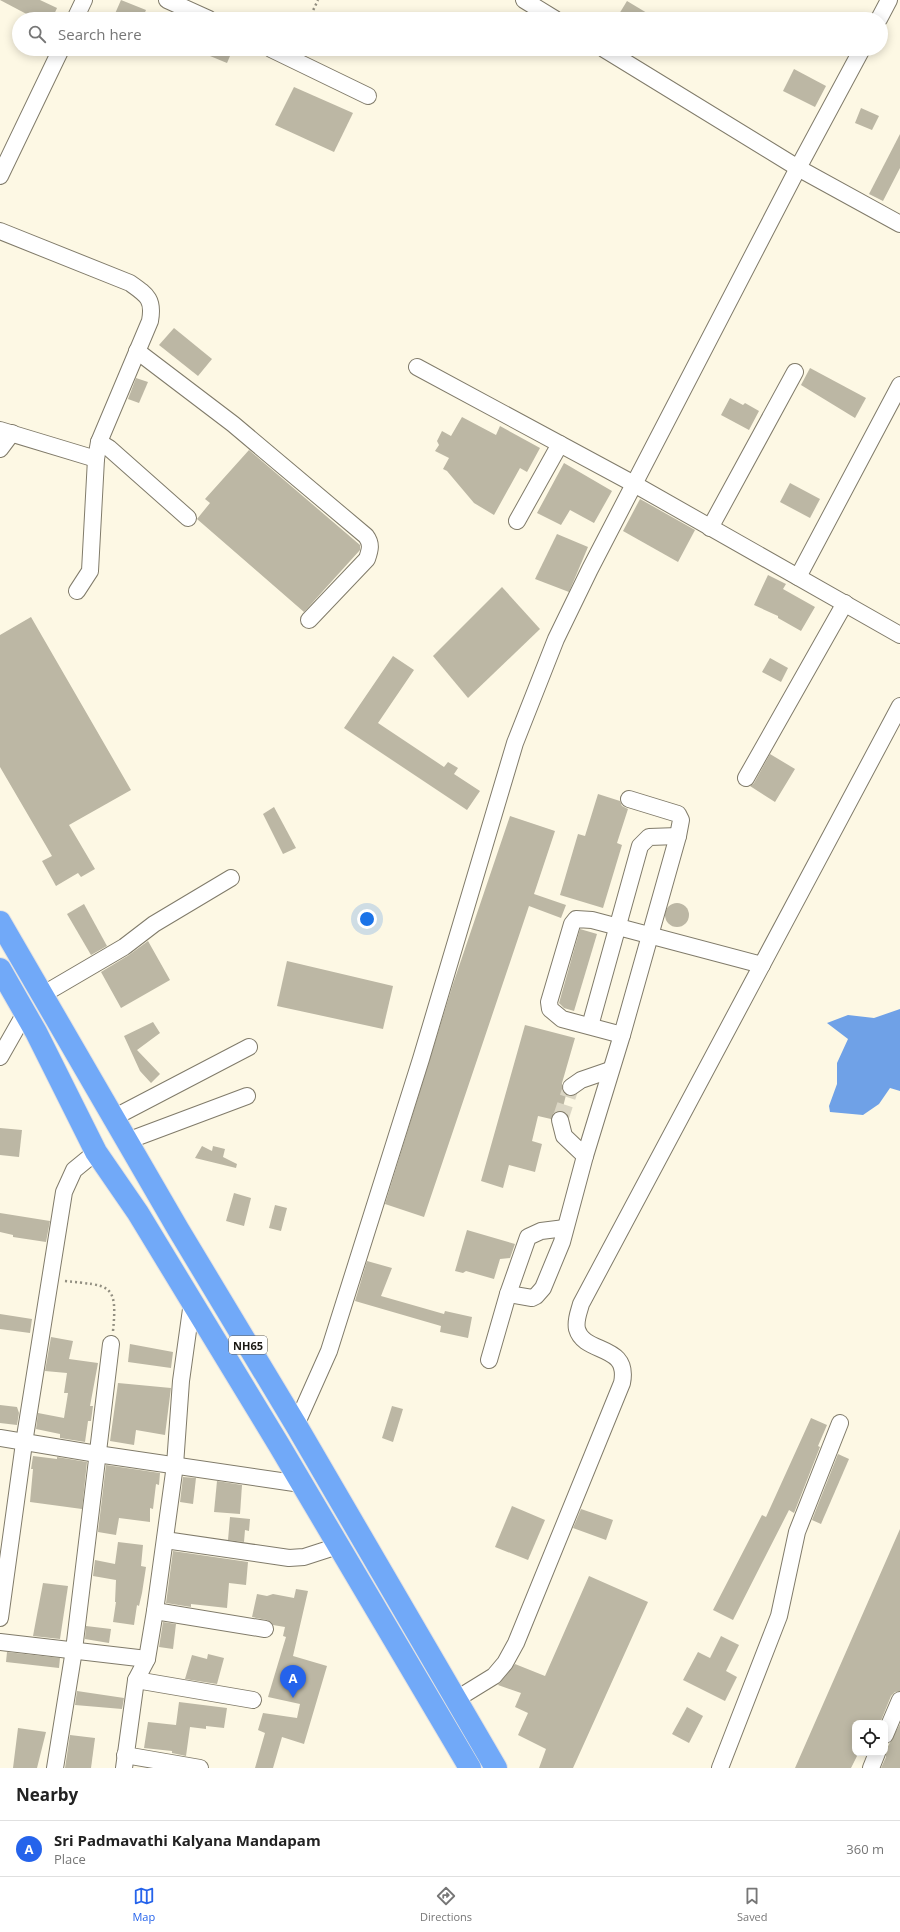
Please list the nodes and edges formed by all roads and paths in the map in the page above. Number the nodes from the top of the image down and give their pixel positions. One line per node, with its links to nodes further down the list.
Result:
1 (84, 0): 7 (street)
2 (167, 0): 6 (street)
3 (318, 0): 9 (path)
4 (524, 0): 10 (street)
5 (889, 0): 11 (street)
6 (191, 5): 8 (street)
7 (78, 12)
8 (200, 12)
9 (312, 12)
10 (544, 12)
11 (883, 12)
12 (58, 56): 18 (street)
13 (285, 56): 16 (street)
14 (615, 56): 17 (street)
15 (858, 56): 17 (street)
16 (368, 96)
17 (798, 168): 19 (street); 30 (street)
18 (0, 176)
19 (900, 224)
20 (0, 231): 21 (street)
21 (137, 351): 26 (street); 37 (street)
22 (417, 367): 27 (street)
23 (795, 372): 33 (street)
24 (900, 386): 34 (street)
25 (6, 431): 28 (street); 29 (street)
26 (99, 442): 29 (street); 31 (street)
27 (560, 444): 30 (street); 32 (street)
28 (0, 449)
29 (96, 459): 35 (street)
30 (634, 484): 33 (street); 70 (street)
31 (188, 518)
32 (517, 521)
33 (710, 528): 34 (street)
34 (798, 577): 36 (street)
35 (78, 591)
36 (844, 603): 38 (street); 40 (street)
37 (309, 620)
38 (900, 635)
39 (900, 706): 47 (street)
40 (746, 778)
41 (629, 799): 42 (street)
42 (678, 836): 45 (street); 46 (street)
43 (231, 878): 49 (street)
44 (0, 922): 49 (highway, NH65)
45 (618, 927): 46 (street); 51 (street); 51 (street)
46 (650, 936): 47 (street); 52 (street)
47 (762, 965): 86 (street)
48 (0, 969): 50 (highway, NH65)
49 (42, 995): 58 (highway, NH65)
50 (25, 1013): 54 (street); 61 (highway, NH65)
51 (590, 1026): 52 (street)
52 (622, 1035): 55 (street)
53 (248, 1047): 58 (street)
54 (0, 1057)
55 (610, 1070): 56 (street); 62 (street)
56 (571, 1088)
57 (248, 1096): 60 (street)
58 (113, 1118): 60 (highway, NH65)
59 (560, 1120): 62 (street)
60 (127, 1141): 70 (highway, NH65)
61 (96, 1152): 64 (street); 66 (highway, NH65)
62 (585, 1156): 63 (street)
63 (565, 1228): 65 (street); 65 (street)
64 (50, 1279): 67 (path); 72 (street)
65 (508, 1294): 68 (street)
66 (192, 1302): 74 (street); 75 (highway, NH65)
67 (111, 1344): 73 (street)
68 (489, 1360)
69 (840, 1423): 95 (street)
70 (296, 1425): 86 (highway, NH65)
71 (0, 1438): 72 (street)
72 (24, 1443): 73 (street); 79 (street)
73 (97, 1454): 74 (street); 82 (street)
74 (175, 1465): 75 (street); 76 (street)
75 (301, 1484): 77 (highway, NH65)
76 (165, 1540): 77 (street); 78 (street)
77 (338, 1546): 93 (highway, NH65)
78 (155, 1610): 80 (street); 83 (street)
79 (0, 1618)
80 (265, 1629)
81 (0, 1642): 82 (street)
82 (74, 1650): 83 (street); 91 (street)
83 (147, 1659): 84 (street)
84 (136, 1680): 85 (street); 90 (street)
85 (253, 1700)
86 (455, 1700): 94 (highway, NH65)
87 (900, 1700): 88 (street)
88 (888, 1728)
89 (876, 1756): 96 (street)
90 (124, 1762): 92 (street)
91 (55, 1768)
92 (200, 1768)
93 (470, 1768)
94 (496, 1768)
95 (720, 1768)
96 (871, 1768)

